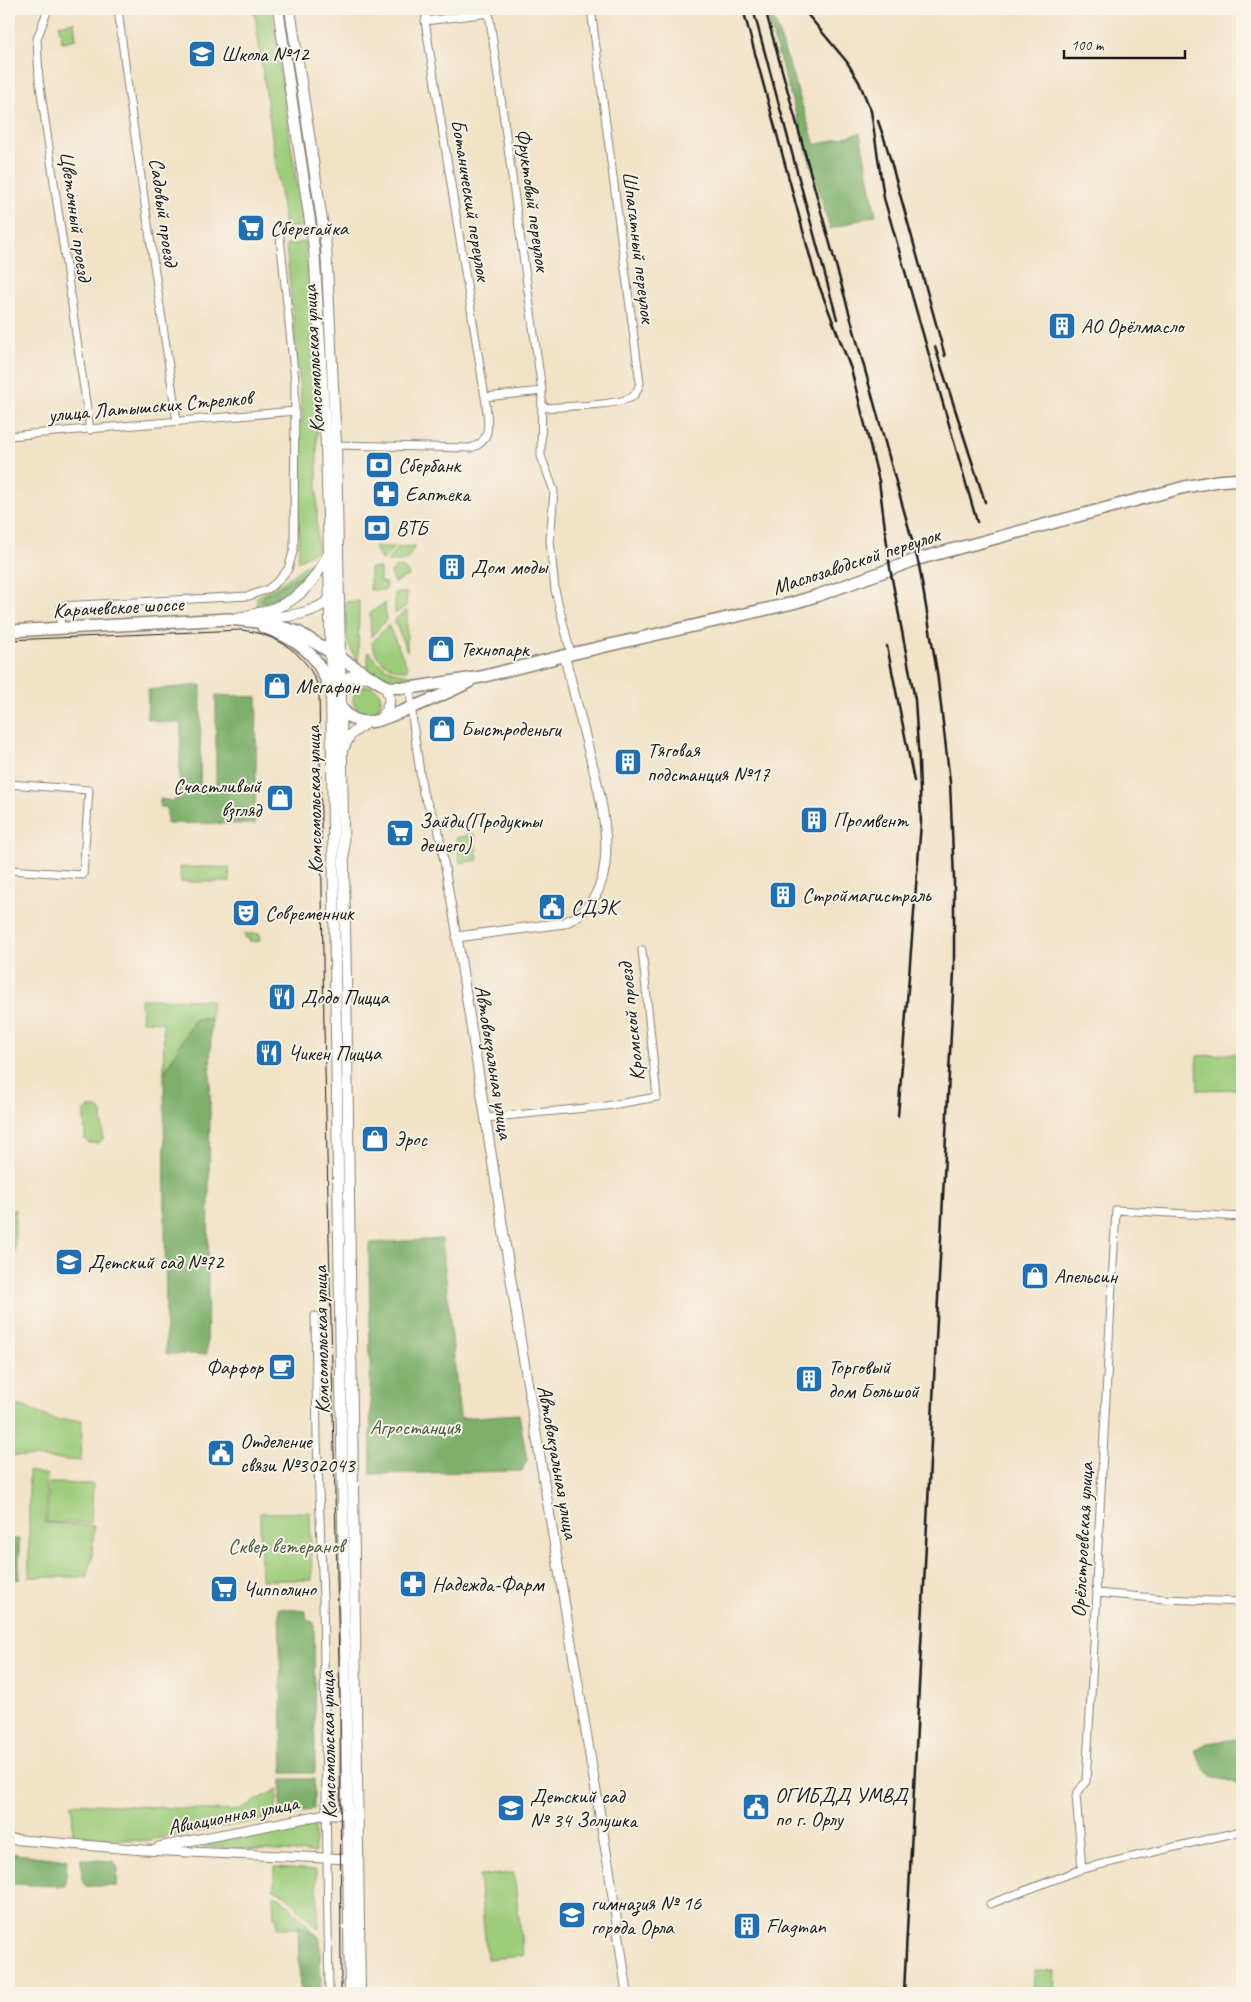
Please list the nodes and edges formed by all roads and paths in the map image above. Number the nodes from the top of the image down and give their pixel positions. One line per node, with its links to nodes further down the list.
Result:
1 (48, 9): 14 (street, Цветочный проезд)
2 (118, 9): 13 (street, Садовый проезд)
3 (278, 9): 18 (main road, Комсомольская улица)
4 (290, 9): 16 (main road, Комсомольская улица)
5 (428, 9): 7 (street, Ботанический переулок)
6 (591, 9): 11 (street, Шпагатный переулок)
7 (425, 22): 9 (street, Фруктовый переулок); 10 (street, Ботанический переулок)
8 (280, 237): 12 (street)
9 (542, 392): 10 (street); 11 (street, Фруктовый переулок)
10 (485, 397): 16 (street, Ботанический переулок)
11 (542, 408): 25 (street, Фруктовый переулок)
12 (295, 411): 13 (street, улица Латышских Стрелков); 22 (street)
13 (177, 421): 14 (street, улица Латышских Стрелков)
14 (90, 430): 15 (street, улица Латышских Стрелков)
15 (9, 436)
16 (336, 445): 19 (main road, Комсомольская улица)
17 (1242, 479): 25 (highway, Маслозаводской переулок)
18 (329, 553): 20 (main road, Комсомольская улица); 21 (main road)
19 (340, 590): 20 (main road); 26 (main road, Комсомольская улица)
20 (329, 601): 21 (main road); 24 (main road, Комсомольская улица)
21 (230, 620): 22 (highway, Карачевское шоссе); 24 (highway); 31 (highway)
22 (60, 628): 23 (highway, Карачевское шоссе)
23 (9, 631)
24 (330, 652): 26 (highway); 31 (main road, Комсомольская улица)
25 (568, 654): 28 (highway, Маслозаводской переулок); 40 (street)
26 (341, 658): 27 (highway); 29 (main road, Комсомольская улица)
27 (369, 677): 29 (main road); 30 (highway)
28 (481, 677): 32 (highway, Маслозаводской переулок); 33 (highway, Маслозаводской переулок)
29 (342, 679): 31 (main road); 34 (main road, Комсомольская улица)
30 (382, 684): 32 (highway, Маслозаводской переулок); 35 (main road)
31 (331, 687): 34 (highway, Комсомольская улица); 48 (main road, Комсомольская улица)
32 (410, 688): 33 (street, Автовокзальная улица)
33 (411, 708): 35 (highway, Маслозаводской переулок); 40 (street, Автовокзальная улица)
34 (342, 709): 36 (highway); 37 (main road, Комсомольская улица)
35 (379, 720): 36 (highway, Маслозаводской переулок)
36 (367, 722): 37 (main road)
37 (342, 750): 49 (main road, Комсомольская улица)
38 (9, 784): 39 (street)
39 (9, 870)
40 (456, 937): 42 (street, Автовокзальная улица)
41 (642, 950): 42 (street, Кромской проезд)
42 (486, 1118): 60 (street, Автовокзальная улица)
43 (1242, 1218): 45 (street, Орёлстроевская улица)
44 (315, 1316): 47 (street)
45 (1097, 1593): 46 (street); 55 (street, Орёлстроевская улица)
46 (1242, 1602)
47 (326, 1814): 48 (street, Авиационная улица); 52 (street, Авиационная улица); 53 (street)
48 (348, 1814): 49 (street); 54 (main road, Комсомольская улица)
49 (358, 1820): 59 (main road, Комсомольская улица)
50 (1242, 1831): 55 (street)
51 (9, 1839): 52 (street, Авиационная улица)
52 (144, 1850): 53 (street, Авиационная улица)
53 (328, 1858): 54 (street, Авиационная улица); 57 (street)
54 (348, 1859): 58 (main road, Комсомольская улица)
55 (1082, 1869): 56 (street)
56 (990, 1904)
57 (329, 1993)
58 (350, 1993)
59 (360, 1993)
60 (628, 1993)

